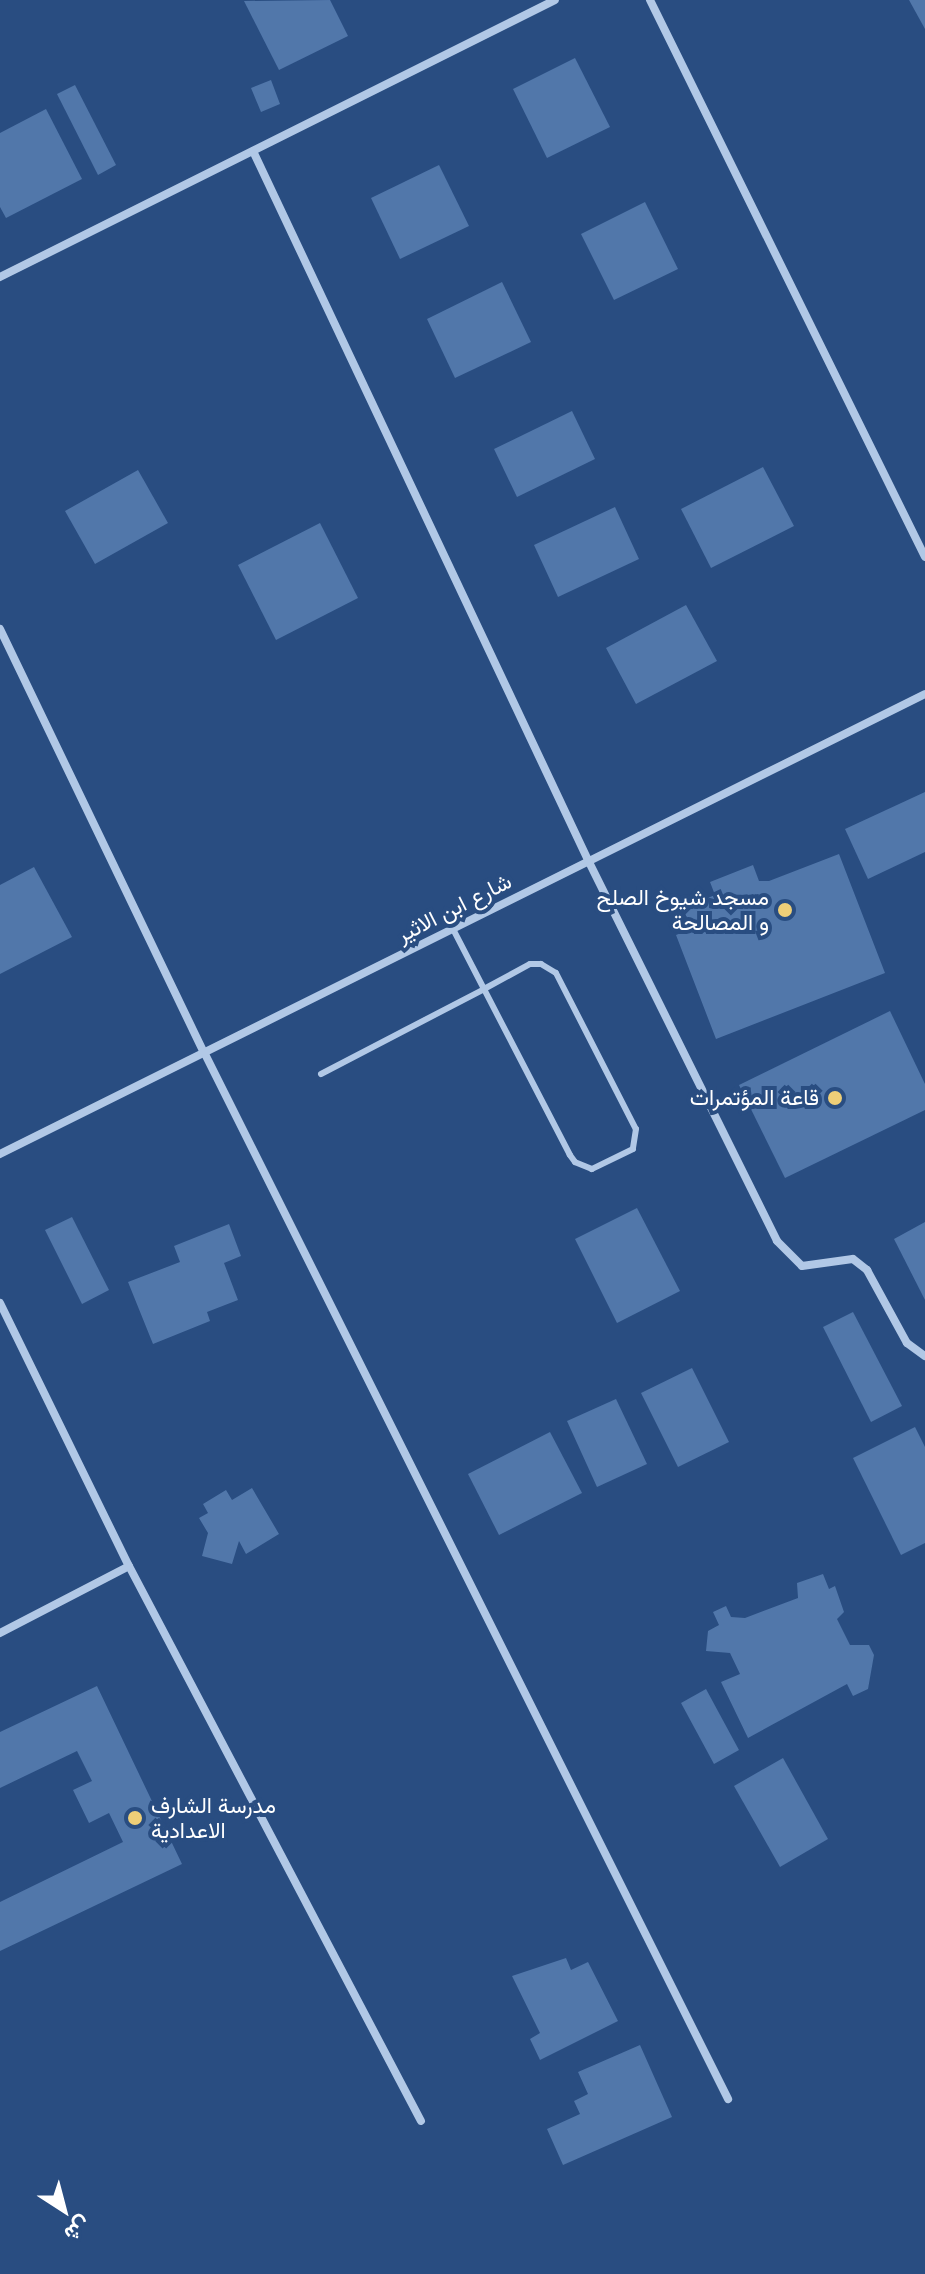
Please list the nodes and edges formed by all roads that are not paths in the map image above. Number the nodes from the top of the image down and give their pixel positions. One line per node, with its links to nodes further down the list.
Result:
1 (555, 0): 3 (street)
2 (650, 0): 5 (street)
3 (253, 151): 4 (street); 8 (street)
4 (0, 277)
5 (925, 557)
6 (0, 629): 11 (street)
7 (925, 694): 8 (street, شارع ابن الاثير)
8 (588, 860): 9 (street, شارع ابن الاثير); 15 (street)
9 (453, 929): 10 (lane); 11 (street, شارع ابن الاثير)
10 (484, 989): 10 (lane); 12 (lane)
11 (204, 1052): 13 (street, شارع ابن الاثير); 18 (street)
12 (321, 1074)
13 (0, 1154)
14 (0, 1303): 16 (street)
15 (925, 1356)
16 (129, 1566): 17 (street); 19 (street)
17 (0, 1633)
18 (728, 2099)
19 (421, 2121)

